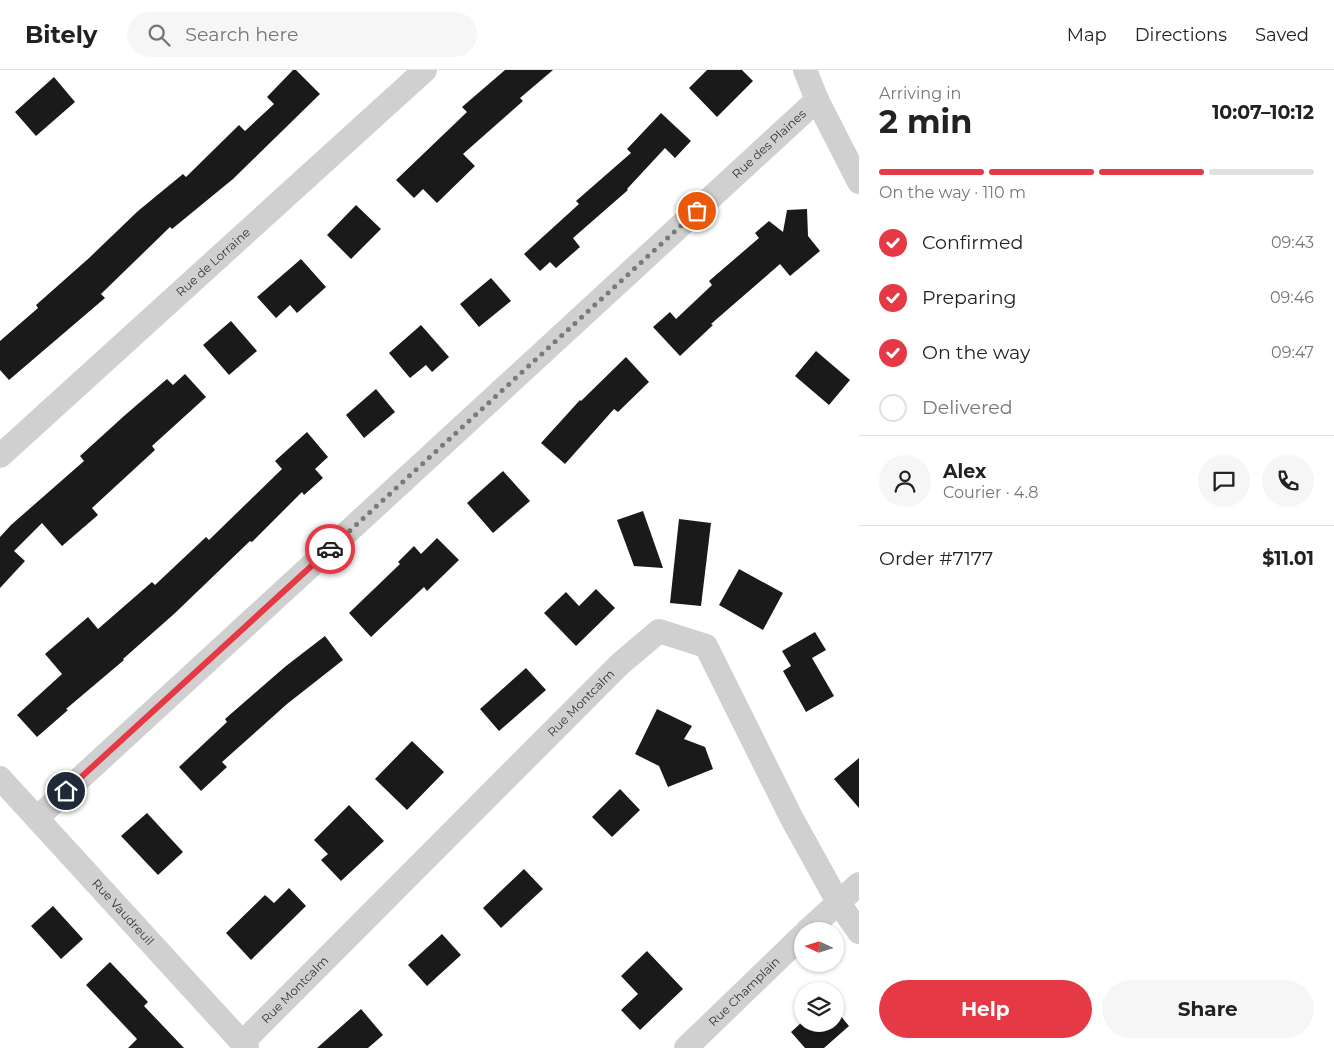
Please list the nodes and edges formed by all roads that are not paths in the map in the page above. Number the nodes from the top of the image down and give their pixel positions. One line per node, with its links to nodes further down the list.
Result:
1 (425, 70): 5 (street, Rue de Lorraine)
2 (806, 70): 3 (street)
3 (817, 100): 4 (street); 7 (street, Rue des Plaines)
4 (859, 182)
5 (0, 456)
6 (0, 778): 7 (street, Rue Vaudreuil)
7 (37, 818): 13 (street, Rue Vaudreuil)
8 (859, 884): 9 (street)
9 (838, 902): 10 (street); 11 (street, Rue Montcalm); 13 (street, Rue Montcalm)
10 (817, 922)
11 (859, 932)
12 (794, 944): 14 (street, Rue Champlain)
13 (244, 1045)
14 (686, 1048)

